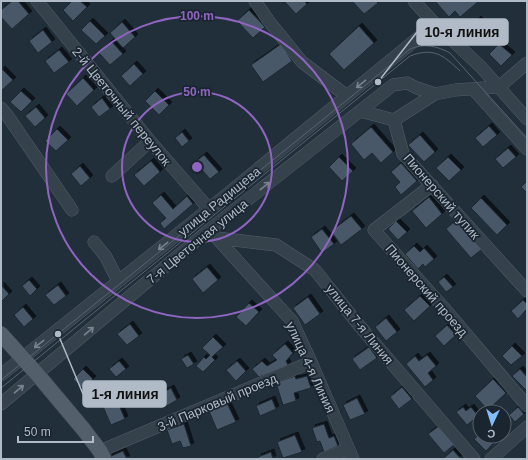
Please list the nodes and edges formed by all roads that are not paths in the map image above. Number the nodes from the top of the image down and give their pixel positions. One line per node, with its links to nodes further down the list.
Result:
1 (37, 1): 14 (street, 2-й Цветочный переулок)
2 (255, 1): 9 (street)
3 (414, 1): 4 (street)
4 (435, 24): 6 (street); 9 (street, улица Радищева, one-way to 9)
5 (527, 63): 6 (street)
6 (499, 87): 7 (street); 12 (street)
7 (474, 90): 8 (street); 15 (street)
8 (435, 94): 10 (street, 7-я Цветочная улица); 13 (street)
9 (347, 96): 18 (street, улица Радищева)
10 (360, 111): 13 (street); 20 (street, 7-я Цветочная улица, one-way to 10)
11 (3, 114): 19 (street)
12 (527, 119)
13 (394, 120): 17 (street, Пионерский тупик)
14 (150, 141): 16 (street); 18 (street, 2-й Цветочный переулок)
15 (527, 149)
16 (112, 176)
17 (432, 185): 23 (street, Пионерский тупик); 30 (street, Пионерский проезд)
18 (210, 209): 22 (street, улица Радищева, one-way to 22)
19 (72, 210)
20 (213, 234): 26 (street, улица 4-я Линия); 28 (street, 7-я Цветочная улица, one-way to 20); 35 (street, улица 7-я Линия)
21 (94, 242): 22 (street)
22 (118, 281): 25 (street, улица Радищева, one-way to 25)
23 (527, 291)
24 (1, 334): 25 (main road)
25 (21, 358): 27 (street, улица Радищева); 28 (main road)
26 (311, 362): 32 (street, улица 4-я Линия); 33 (street, 3-й Парковый проезд)
27 (1, 374)
28 (37, 374): 29 (street, one-way to 28); 33 (main road)
29 (1, 404)
30 (527, 406)
31 (527, 427): 36 (street)
32 (350, 454): 34 (street)
33 (102, 455)
34 (323, 459)
35 (474, 459)
36 (491, 459)

